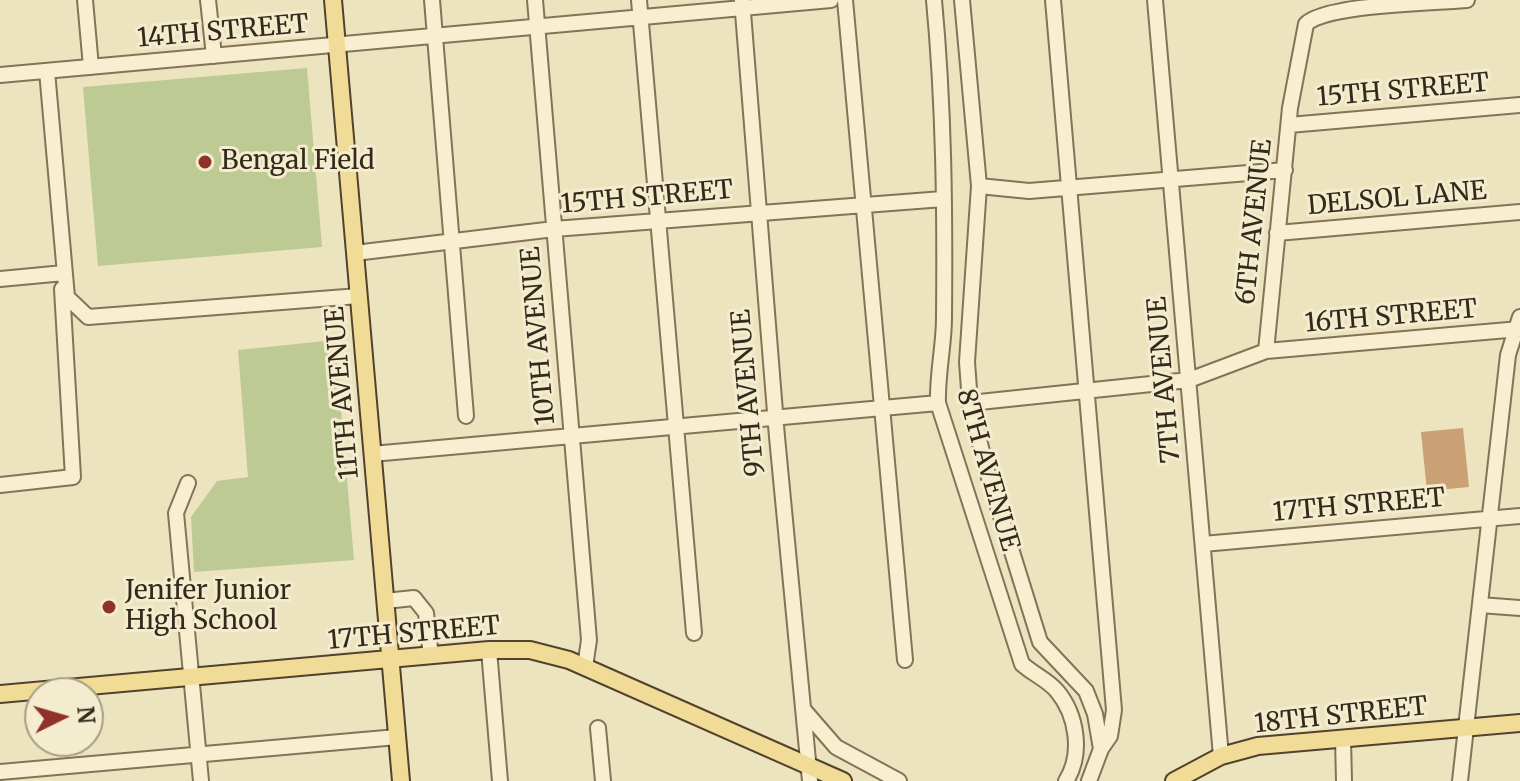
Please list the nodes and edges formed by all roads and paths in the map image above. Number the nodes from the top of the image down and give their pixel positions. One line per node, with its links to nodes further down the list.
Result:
1 (85, 0): 20 (street)
2 (208, 0): 19 (street)
3 (333, 0): 18 (main road, 11TH AVENUE)
4 (432, 0): 17 (street)
5 (535, 0): 16 (street, 10TH AVENUE)
6 (639, 0): 15 (street)
7 (831, 0): 14 (street, 14TH STREET)
8 (845, 0): 30 (street)
9 (934, 0): 29 (street, 8TH AVENUE)
10 (962, 0): 27 (street, 8TH AVENUE)
11 (1053, 0): 28 (street)
12 (1155, 0): 26 (street, 7TH AVENUE)
13 (1467, 0): 24 (street, 6TH AVENUE)
14 (742, 4): 15 (street, 14TH STREET); 32 (street, 9TH AVENUE)
15 (640, 17): 16 (street, 14TH STREET); 33 (street)
16 (537, 26): 17 (street, 14TH STREET); 34 (street, 10TH AVENUE)
17 (435, 36): 18 (street, 14TH STREET); 36 (street)
18 (337, 46): 19 (street, 14TH STREET); 37 (main road, 11TH AVENUE)
19 (214, 56): 20 (street, 14TH STREET)
20 (91, 67): 21 (street, 14TH STREET)
21 (47, 71): 22 (street, 14TH STREET); 38 (street)
22 (0, 75)
23 (1520, 105): 24 (street, 15TH STREET)
24 (1289, 125): 25 (street, 6TH AVENUE)
25 (1285, 170): 26 (street); 35 (street, 6TH AVENUE)
26 (1171, 177): 28 (street); 43 (street, 7TH AVENUE)
27 (979, 186): 28 (street); 46 (street, 8TH AVENUE)
28 (1069, 187): 44 (street)
29 (943, 199): 30 (street, 15TH STREET); 45 (street, 8TH AVENUE)
30 (862, 205): 32 (street, 15TH STREET); 47 (street)
31 (1520, 212): 35 (street, DELSOL LANE)
32 (758, 213): 33 (street, 15TH STREET); 49 (street, 9TH AVENUE)
33 (659, 221): 34 (street, 15TH STREET); 50 (street)
34 (554, 229): 36 (street, 15TH STREET); 51 (street, 10TH AVENUE)
35 (1277, 233): 42 (street, 6TH AVENUE)
36 (453, 241): 37 (street, 15TH STREET); 48 (street)
37 (355, 253): 40 (main road, 11TH AVENUE)
38 (64, 273): 39 (street); 40 (street); 54 (street)
39 (0, 279)
40 (359, 296): 52 (main road, 11TH AVENUE)
41 (1519, 326): 42 (street, 16TH STREET); 56 (street)
42 (1266, 351): 43 (street)
43 (1189, 380): 44 (street); 57 (street, 7TH AVENUE)
44 (1086, 391): 46 (street); 75 (street)
45 (938, 403): 47 (street); 86 (street, 8TH AVENUE)
46 (970, 403): 75 (street, 8TH AVENUE)
47 (881, 408): 49 (street); 65 (street)
48 (466, 416)
49 (775, 418): 50 (street); 69 (street, 9TH AVENUE)
50 (677, 427): 51 (street); 61 (street)
51 (572, 436): 52 (street); 66 (street, 10TH AVENUE)
52 (372, 454): 58 (main road, 11TH AVENUE)
53 (188, 483): 67 (street)
54 (0, 485)
55 (1520, 516): 56 (street, 17TH STREET)
56 (1490, 519): 57 (street, 17TH STREET); 59 (street)
57 (1203, 544): 77 (street, 7TH AVENUE)
58 (385, 601): 63 (street); 64 (main road, 11TH AVENUE)
59 (1480, 605): 60 (street); 72 (street)
60 (1520, 608)
61 (694, 633)
62 (489, 650): 63 (main road, 17TH STREET); 66 (main road, 17TH STREET); 82 (street)
63 (431, 656): 64 (main road, 17TH STREET)
64 (390, 659): 67 (main road, 17TH STREET); 73 (main road, 11TH AVENUE)
65 (905, 660)
66 (585, 667): 79 (main road, 17TH STREET)
67 (192, 677): 68 (main road, 17TH STREET); 76 (street)
68 (0, 694)
69 (803, 709): 79 (street, 9TH AVENUE); 85 (street)
70 (1520, 723): 72 (main road, 18TH STREET)
71 (598, 728): 83 (street)
72 (1466, 728): 74 (main road, 18TH STREET); 90 (street)
73 (397, 737): 76 (street); 81 (main road, 11TH AVENUE)
74 (1343, 739): 77 (main road, 18TH STREET); 89 (street)
75 (1101, 749): 87 (street)
76 (199, 755): 78 (street); 80 (street)
77 (1221, 756): 88 (main road, 18TH STREET)
78 (0, 772)
79 (810, 774): 84 (main road)
80 (201, 781)
81 (401, 781)
82 (500, 781)
83 (603, 781)
84 (843, 781)
85 (899, 781)
86 (1066, 781)
87 (1089, 781)
88 (1174, 781)
89 (1344, 781)
90 (1460, 781)

